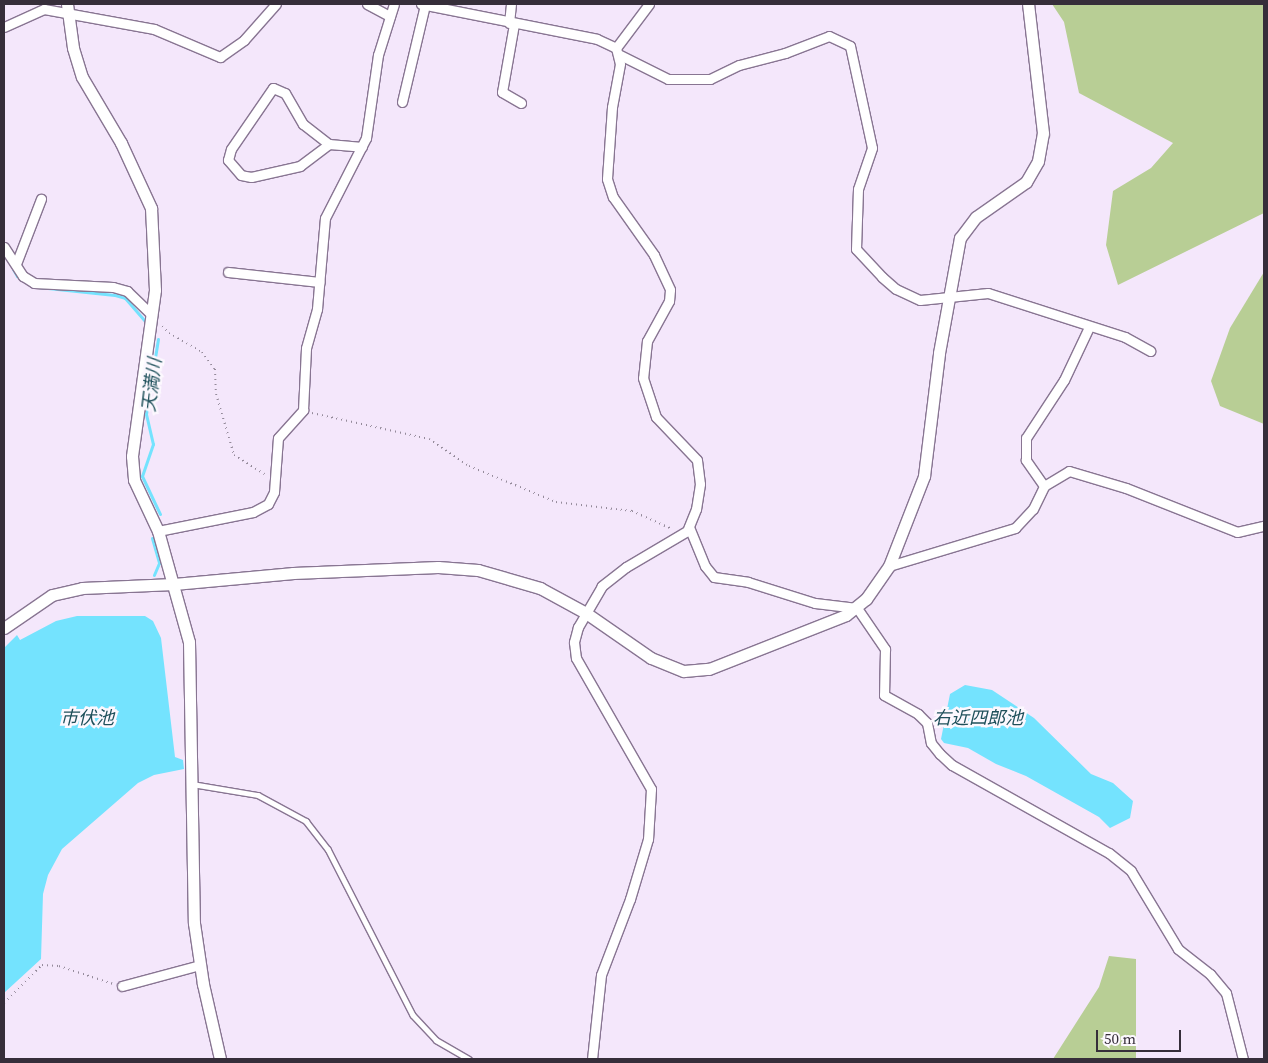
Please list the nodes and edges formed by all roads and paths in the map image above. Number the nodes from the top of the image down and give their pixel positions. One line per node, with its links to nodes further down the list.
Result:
1 (276, 4): 8 (street)
2 (367, 4): 9 (street)
3 (394, 4): 9 (street)
4 (423, 4): 10 (street); 13 (street)
5 (511, 4): 10 (street)
6 (649, 4): 12 (street)
7 (1028, 4): 22 (street)
8 (67, 8): 11 (street); 23 (street)
9 (390, 16): 16 (street)
10 (512, 23): 12 (street); 14 (street)
11 (4, 27)
12 (617, 51): 22 (street); 30 (street)
13 (402, 102)
14 (521, 103)
15 (329, 144): 15 (street); 16 (street)
16 (362, 147): 21 (street)
17 (41, 199): 19 (street)
18 (4, 247): 19 (street)
19 (16, 264): 23 (street)
20 (228, 272): 21 (street)
21 (318, 282): 26 (street)
22 (949, 296): 24 (street); 32 (street)
23 (152, 315): 27 (path); 31 (street)
24 (1089, 327): 25 (street); 28 (street)
25 (1150, 351)
26 (303, 410): 27 (street); 30 (path)
27 (274, 478): 31 (street)
28 (1044, 486): 29 (street); 32 (street)
29 (1264, 526)
30 (686, 530): 34 (street); 35 (street)
31 (158, 531): 33 (street)
32 (889, 566): 34 (street)
33 (174, 584): 35 (street); 36 (street); 37 (street)
34 (857, 608): 35 (street); 44 (street)
35 (586, 613): 43 (street)
36 (4, 628)
37 (191, 784): 38 (street); 42 (lane)
38 (200, 965): 39 (street); 41 (street)
39 (122, 986): 40 (path)
40 (4, 1002)
41 (220, 1059)
42 (469, 1059)
43 (592, 1059)
44 (1243, 1059)

